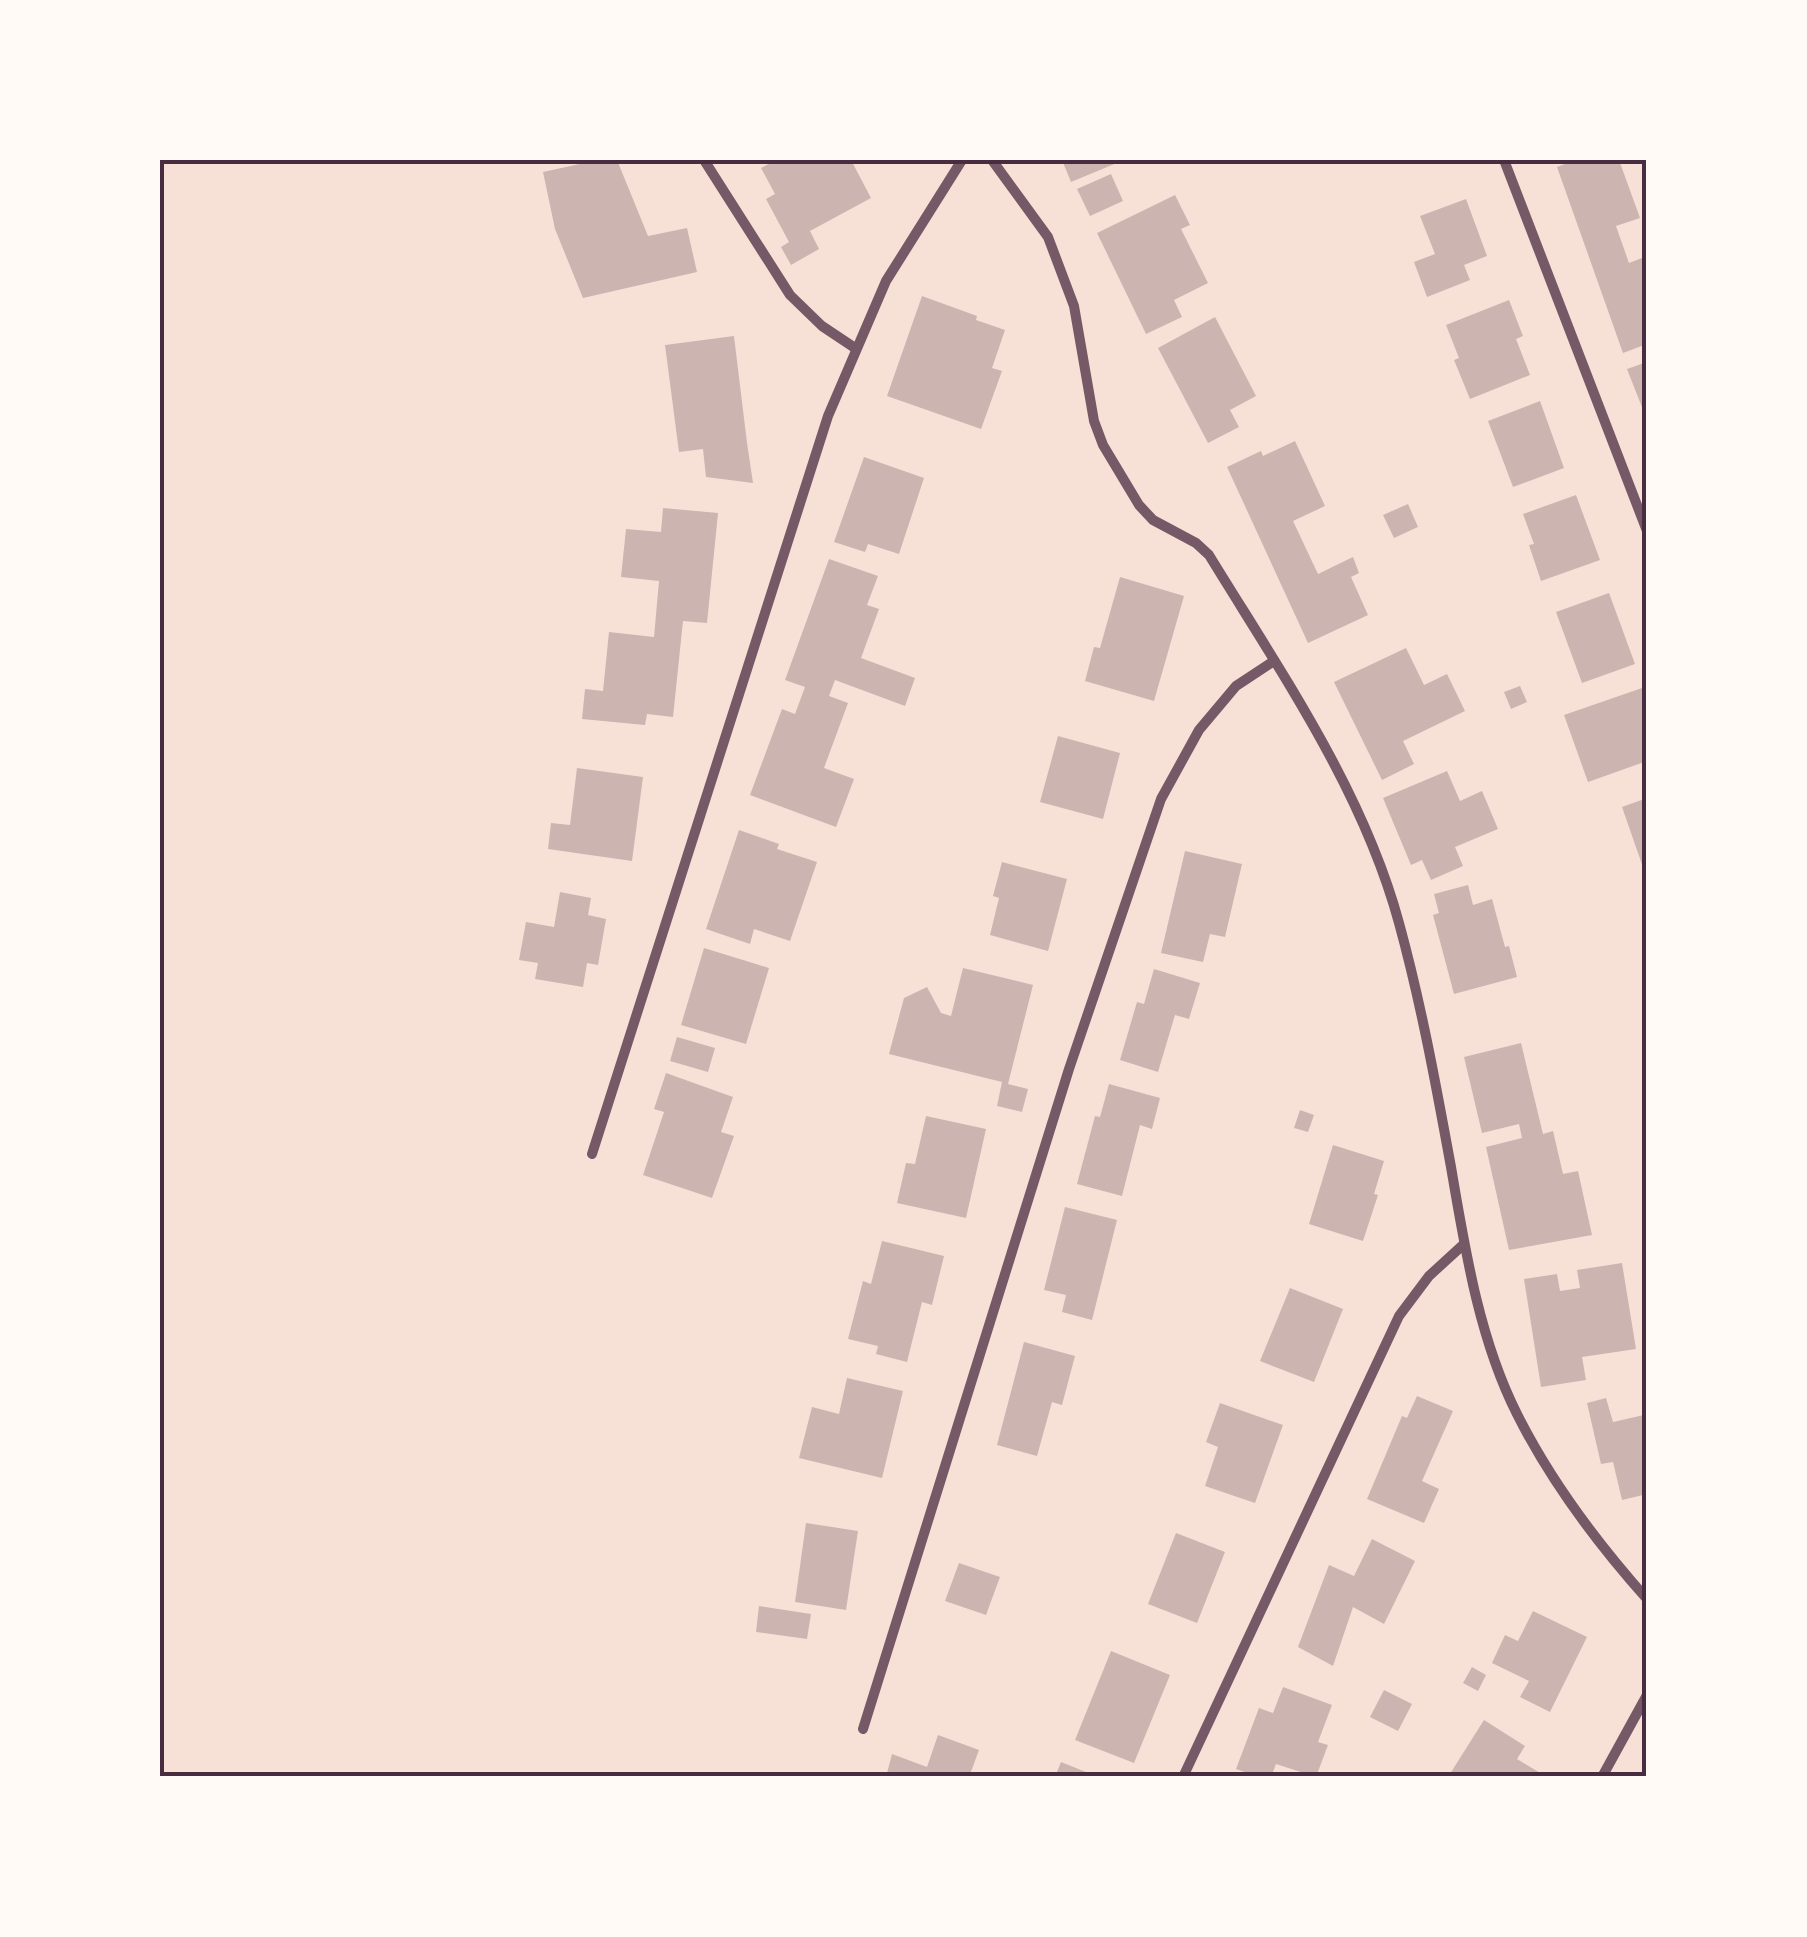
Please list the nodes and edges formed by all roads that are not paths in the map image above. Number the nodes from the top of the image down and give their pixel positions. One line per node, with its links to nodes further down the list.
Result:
1 (704, 160): 5 (street)
2 (962, 160): 5 (street)
3 (992, 160): 7 (street)
4 (1504, 160): 6 (street)
5 (855, 348): 8 (street)
6 (1647, 531)
7 (1274, 661): 9 (street); 12 (street)
8 (592, 1154)
9 (1464, 1244): 10 (street); 13 (street)
10 (1647, 1599)
11 (1647, 1695): 14 (street)
12 (863, 1729)
13 (1184, 1777)
14 (1602, 1777)

